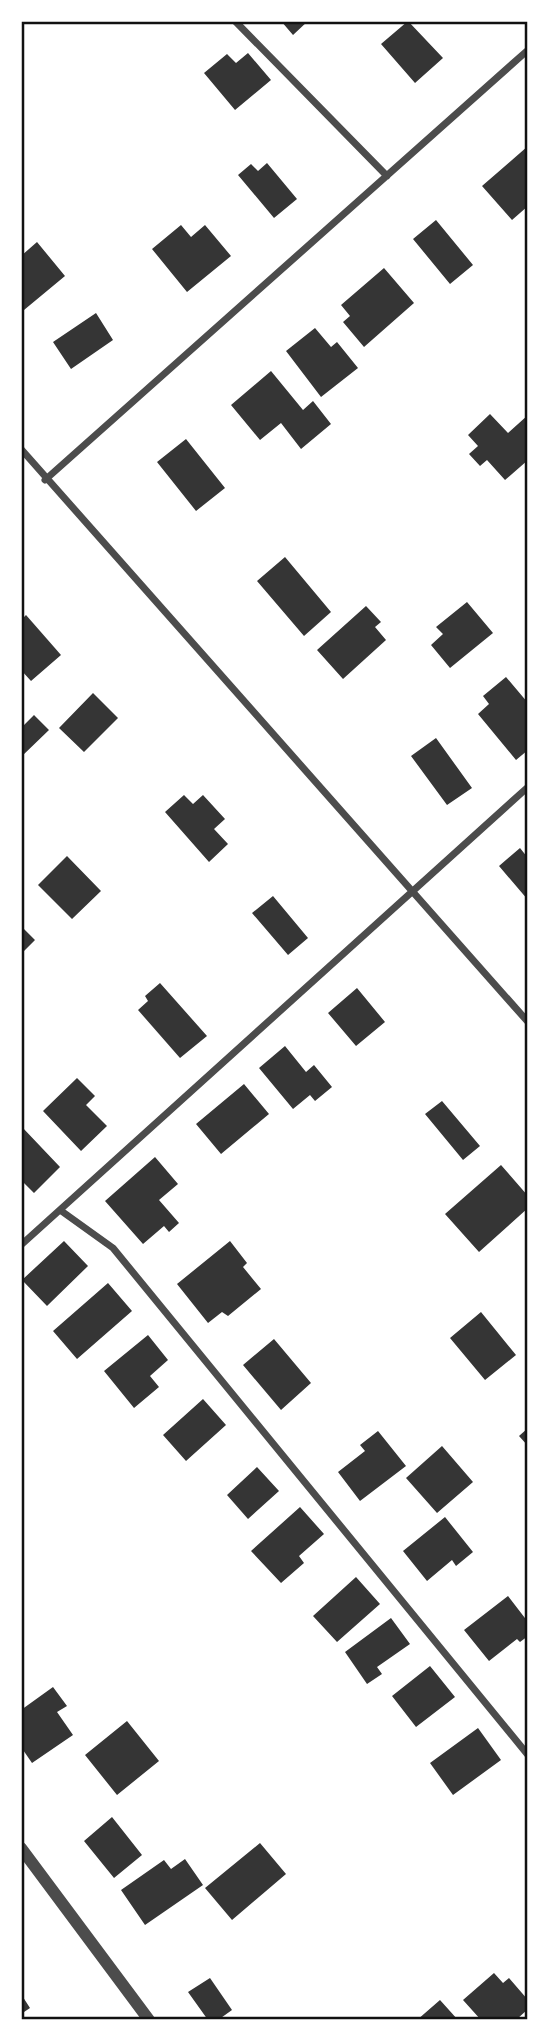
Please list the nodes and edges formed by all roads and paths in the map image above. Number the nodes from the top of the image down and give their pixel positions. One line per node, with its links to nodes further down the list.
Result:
1 (235, 21): 3 (street)
2 (528, 50): 3 (street)
3 (387, 176): 5 (street)
4 (21, 449): 5 (street)
5 (45, 480): 7 (street)
6 (528, 787): 7 (street)
7 (413, 894): 8 (street); 9 (street)
8 (528, 1023)
9 (60, 1210): 10 (street); 11 (street)
10 (21, 1245)
11 (528, 1755)
12 (21, 1848): 13 (street)
13 (149, 2020)

